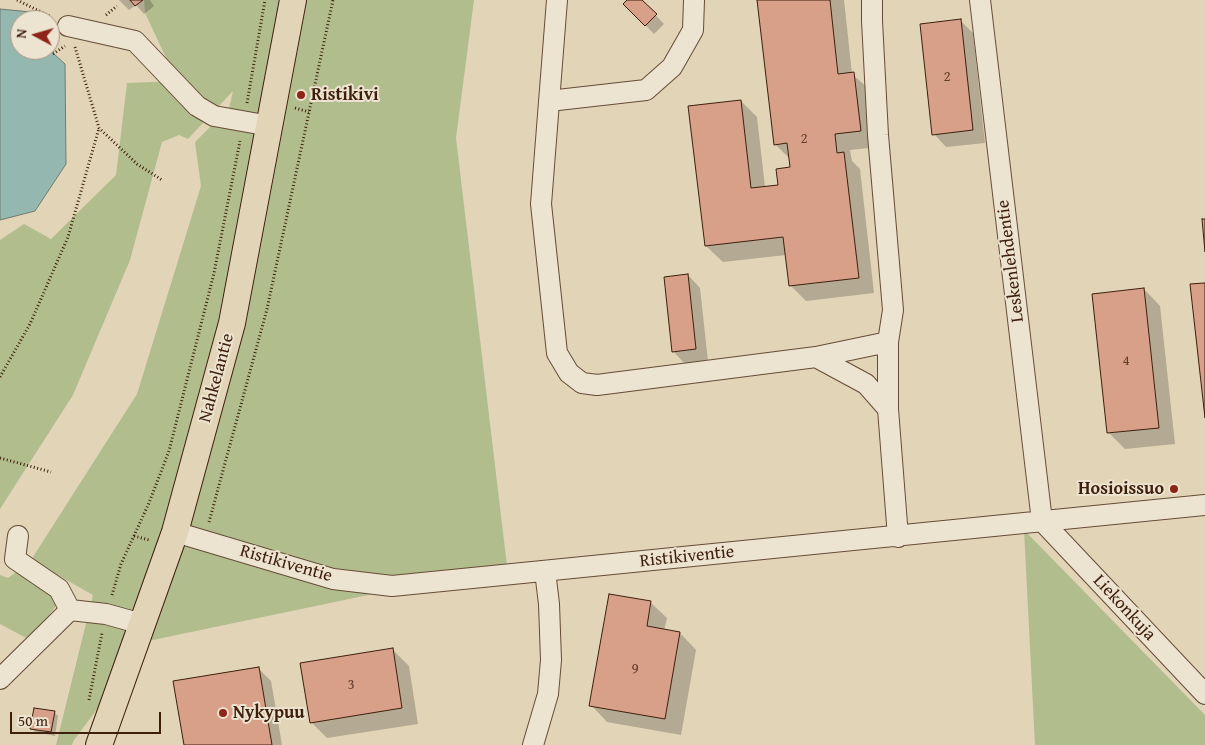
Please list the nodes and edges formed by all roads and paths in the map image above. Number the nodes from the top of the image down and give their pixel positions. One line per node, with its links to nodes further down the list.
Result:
1 (17, 0): 9 (path)
2 (265, 0): 11 (path)
3 (293, 0): 12 (main road, Nahkelantie)
4 (333, 0): 26 (path)
5 (557, 0): 10 (street)
6 (694, 0): 10 (street)
7 (872, 0): 15 (street)
8 (980, 0): 22 (street, Leskenlehdentie)
9 (68, 26): 11 (street); 13 (path)
10 (549, 100): 16 (street)
11 (244, 121): 12 (street); 29 (path)
12 (270, 126): 23 (main road, Nahkelantie)
13 (99, 128): 14 (path); 17 (path)
14 (162, 180)
15 (888, 342): 16 (street); 18 (street)
16 (816, 358): 18 (street)
17 (0, 377)
18 (888, 409): 25 (street)
19 (0, 458): 20 (path)
20 (51, 472)
21 (1205, 505): 22 (street, Ristikiventie)
22 (1042, 522): 25 (street, Ristikiventie); 32 (street, Liekonkuja)
23 (175, 532): 26 (street, Ristikiventie); 30 (main road, Nahkelantie)
24 (18, 536): 28 (street)
25 (898, 537): 27 (street, Ristikiventie)
26 (204, 541): 27 (street, Ristikiventie)
27 (545, 571): 35 (street)
28 (70, 610): 29 (street); 31 (street)
29 (106, 614): 30 (street); 33 (path)
30 (142, 624): 34 (main road, Nahkelantie)
31 (0, 679)
32 (1205, 694)
33 (87, 708)
34 (99, 745)
35 (533, 745)

